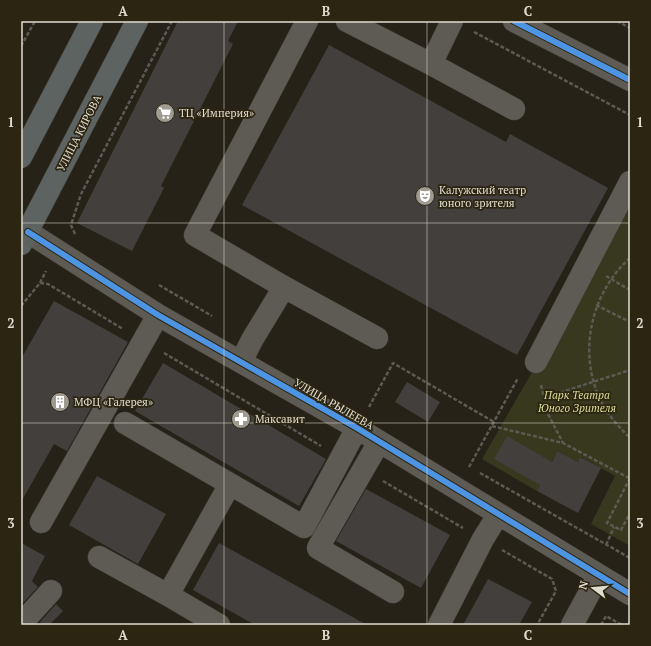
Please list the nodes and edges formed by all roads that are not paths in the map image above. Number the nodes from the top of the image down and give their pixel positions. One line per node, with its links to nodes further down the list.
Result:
1 (92, 21): 10 (main road)
2 (137, 21): 12 (main road, УЛИЦА КИРОВА)
3 (307, 21): 13 (street)
4 (347, 21): 7 (street)
5 (514, 21): 8 (street)
6 (460, 25): 7 (street)
7 (431, 64): 9 (street)
8 (630, 80)
9 (514, 109)
10 (21, 157)
11 (630, 182): 17 (street)
12 (23, 234): 14 (street, УЛИЦА РЫЛЕЕВА)
13 (284, 288): 15 (street); 16 (street)
14 (158, 315): 16 (street, УЛИЦА РЫЛЕЕВА); 23 (street)
15 (377, 338)
16 (241, 362): 19 (street, УЛИЦА РЫЛЕЕВА)
17 (536, 362)
18 (125, 423): 21 (street)
19 (357, 428): 20 (street, УЛИЦА РЫЛЕЕВА); 21 (street)
20 (379, 442): 22 (street, УЛИЦА РЫЛЕЕВА); 27 (street)
21 (230, 484): 29 (street)
22 (498, 515): 25 (street, УЛИЦА РЫЛЕЕВА); 33 (street)
23 (41, 522)
24 (99, 557): 29 (street)
25 (599, 575): 28 (street, УЛИЦА РЫЛЕЕВА); 34 (street)
26 (50, 591): 31 (street)
27 (393, 592)
28 (630, 594)
29 (168, 595): 30 (street)
30 (185, 617): 32 (street)
31 (21, 624)
32 (219, 625)
33 (439, 625)
34 (572, 625)

